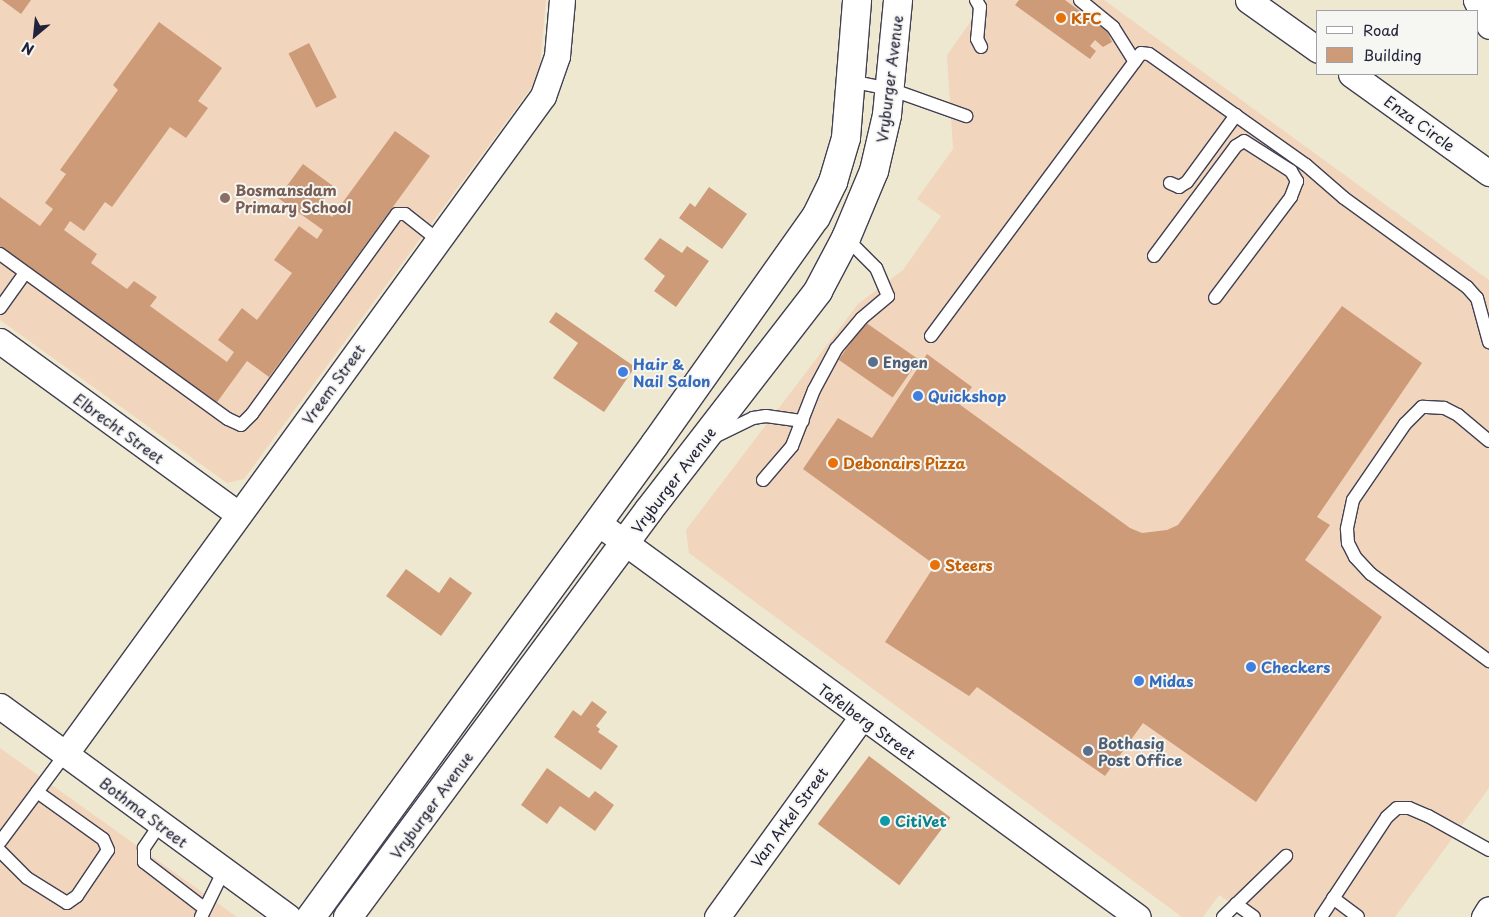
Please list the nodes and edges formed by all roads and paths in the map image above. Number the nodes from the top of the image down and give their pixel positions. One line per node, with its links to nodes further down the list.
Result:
1 (562, 0): 20 (street, Vreem Street)
2 (857, 0): 13 (street)
3 (898, 0): 14 (street, Vryburger Avenue)
4 (976, 0): 9 (lane)
5 (1080, 0): 11 (lane)
6 (1248, 0): 10 (street)
7 (1476, 0): 8 (street)
8 (1489, 26)
9 (981, 47)
10 (1316, 49)
11 (1135, 62): 15 (lane); 26 (lane)
12 (1352, 75): 17 (street, Enza Circle)
13 (850, 81): 14 (lane); 34 (street)
14 (890, 89): 16 (lane); 19 (street, Vryburger Avenue)
15 (1236, 115): 18 (lane); 28 (lane)
16 (966, 116)
17 (1489, 173)
18 (1170, 183)
19 (846, 238): 29 (lane); 31 (street, Vryburger Avenue)
20 (438, 240): 23 (lane); 33 (street, Vreem Street)
21 (0, 254): 23 (lane)
22 (1154, 256): 24 (lane)
23 (25, 272): 25 (lane)
24 (1215, 298)
25 (0, 308)
26 (931, 336)
27 (0, 341): 33 (street, Elbrecht Street)
28 (1489, 342)
29 (804, 421): 31 (lane); 32 (lane)
30 (1489, 442): 36 (lane)
31 (699, 444): 35 (street, Vryburger Avenue)
32 (763, 480)
33 (238, 514): 39 (street, Vreem Street)
34 (598, 523): 35 (street, Tafelberg Street); 52 (street)
35 (626, 543): 38 (street, Tafelberg Street); 53 (street, Vryburger Avenue)
36 (1489, 661)
37 (0, 706): 39 (street, Bothma Street)
38 (862, 717): 54 (street, Van Arkel Street); 55 (street, Tafelberg Street)
39 (66, 753): 40 (lane); 41 (street, Bothma Street)
40 (38, 792): 42 (lane); 44 (lane)
41 (160, 824): 46 (street, Bothma Street); 50 (lane)
42 (0, 842)
43 (1489, 850): 47 (lane)
44 (0, 851)
45 (1286, 856): 48 (lane)
46 (224, 870): 50 (lane); 51 (street, Bothma Street)
47 (1333, 898): 58 (lane); 59 (lane)
48 (1236, 904): 56 (lane); 57 (lane)
49 (1489, 909): 60 (street)
50 (203, 913)
51 (288, 917)
52 (310, 917)
53 (348, 917)
54 (717, 917)
55 (1138, 917)
56 (1223, 917)
57 (1254, 917)
58 (1321, 917)
59 (1358, 917)
60 (1484, 917)

